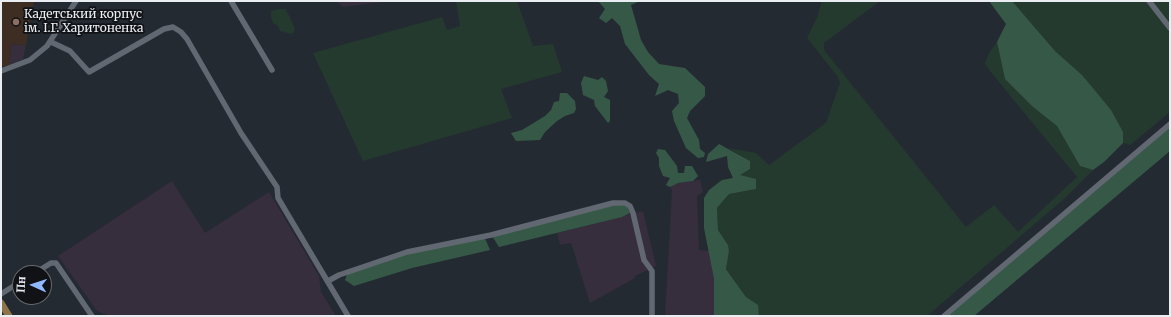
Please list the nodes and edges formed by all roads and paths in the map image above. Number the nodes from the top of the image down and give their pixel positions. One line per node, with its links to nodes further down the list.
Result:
1 (76, 1): 5 (street)
2 (233, 1): 6 (street)
3 (1149, 1): 4 (street)
4 (1170, 28)
5 (51, 42): 7 (street); 10 (street)
6 (272, 70)
7 (1, 71)
8 (1170, 124): 18 (street)
9 (48, 265): 15 (street)
10 (328, 281): 16 (street); 17 (street)
11 (12, 287): 12 (street)
12 (1, 294)
13 (1, 303): 14 (main road)
14 (9, 316)
15 (92, 316)
16 (348, 316)
17 (652, 316)
18 (944, 316)

